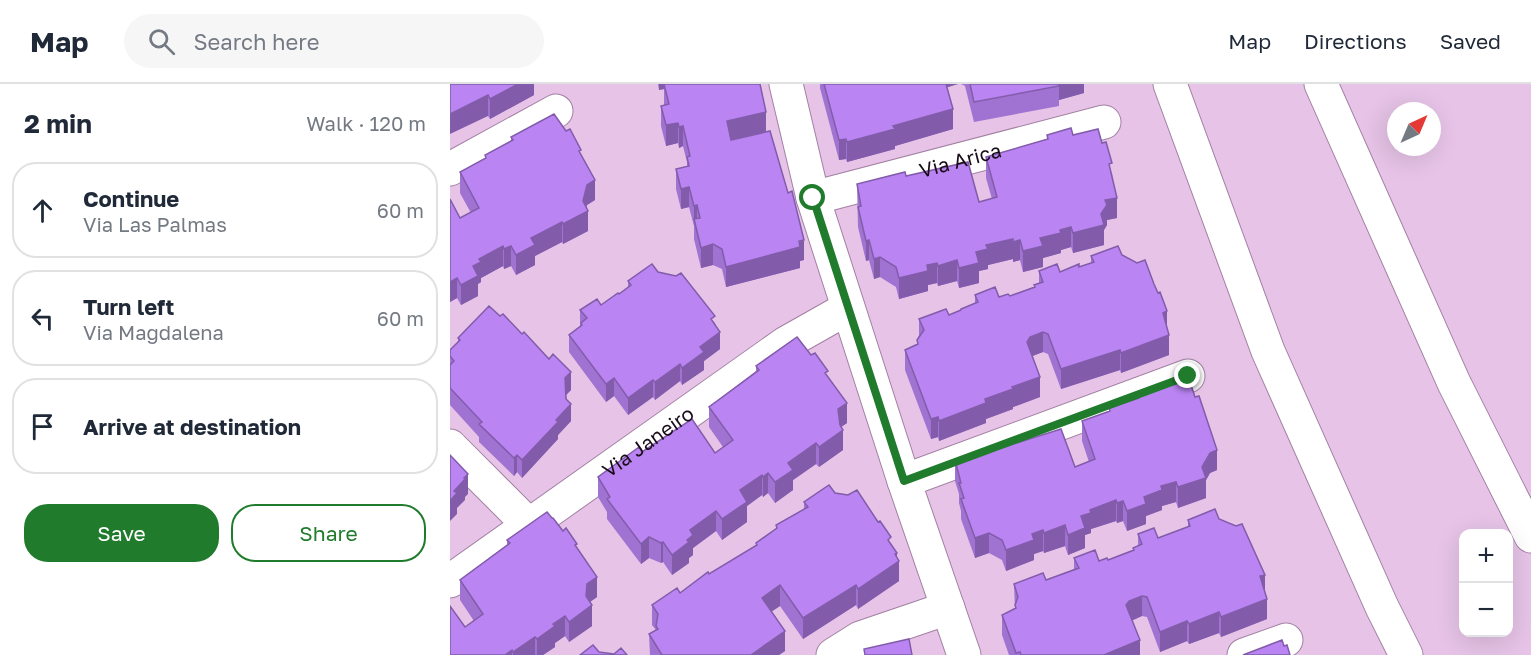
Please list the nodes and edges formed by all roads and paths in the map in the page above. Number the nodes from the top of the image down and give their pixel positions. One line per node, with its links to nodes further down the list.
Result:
1 (786, 84): 7 (main road)
2 (1170, 84): 20 (main road)
3 (1321, 84): 13 (main road)
4 (556, 111): 6 (main road)
5 (1104, 122): 7 (main road, Via Arica)
6 (450, 169)
7 (813, 198): 8 (main road)
8 (848, 308): 11 (main road); 12 (main road, Via Janeiro)
9 (1188, 376): 11 (main road)
10 (450, 446): 12 (main road)
11 (904, 481): 15 (main road)
12 (529, 525): 14 (main road, Via Janeiro)
13 (1531, 536)
14 (450, 581)
15 (948, 608): 17 (main road); 18 (main road)
16 (1286, 640): 19 (main road)
17 (833, 655)
18 (964, 655)
19 (1244, 655)
20 (1406, 655)

